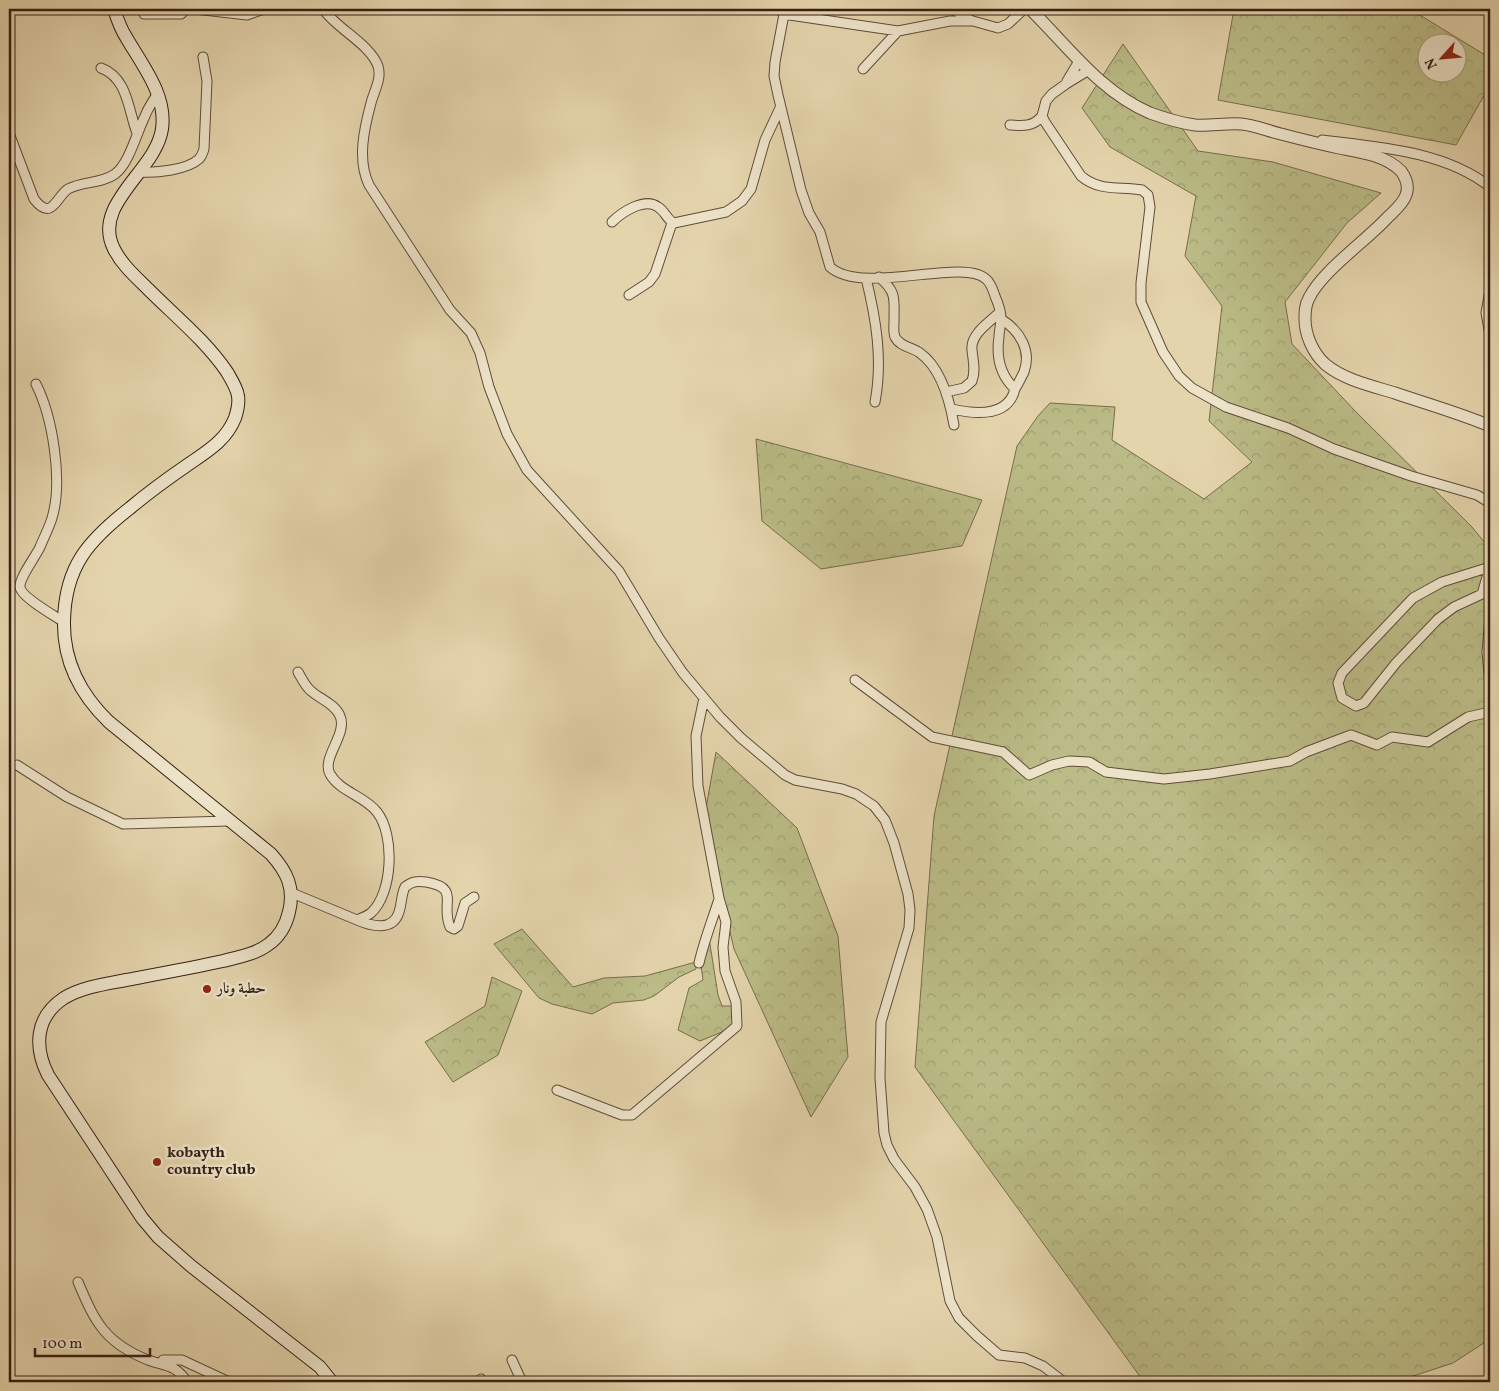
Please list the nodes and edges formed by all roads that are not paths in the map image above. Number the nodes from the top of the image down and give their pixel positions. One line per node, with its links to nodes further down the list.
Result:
1 (114, 9): 19 (main road)
2 (186, 9): 10 (street)
3 (195, 9): 4 (street)
4 (264, 9)
5 (323, 9): 50 (street)
6 (953, 9): 11 (street)
7 (1024, 9): 11 (street)
8 (1030, 9): 14 (street)
9 (784, 12): 12 (street); 20 (street)
10 (144, 14)
11 (973, 21): 12 (street)
12 (898, 31): 16 (street)
13 (203, 57): 26 (street)
14 (1079, 61): 17 (street); 18 (street)
15 (101, 68): 25 (street)
16 (863, 69)
17 (1089, 70): 18 (street); 22 (street)
18 (1066, 84): 21 (street)
19 (158, 93): 25 (street); 26 (main road)
20 (780, 108): 29 (street); 31 (street)
21 (1042, 116): 23 (street); 43 (street)
22 (1241, 124): 27 (street); 42 (street)
23 (1010, 125)
24 (9, 133): 25 (street)
25 (137, 133)
26 (140, 172): 46 (main road)
27 (1490, 187)
28 (612, 222): 29 (street)
29 (672, 223): 33 (street)
30 (879, 277): 31 (street); 34 (street); 38 (street)
31 (866, 278): 39 (street)
32 (1490, 290): 35 (street)
33 (629, 295)
34 (1000, 316): 37 (street); 37 (street); 38 (street)
35 (1490, 335)
36 (36, 384): 46 (street)
37 (1015, 389): 40 (street)
38 (946, 392): 40 (street)
39 (875, 402)
40 (952, 410): 41 (street)
41 (954, 425)
42 (1490, 426)
43 (1490, 503)
44 (1490, 567): 44 (street)
45 (1490, 618): 49 (street)
46 (64, 622): 53 (main road)
47 (298, 672): 57 (street)
48 (855, 680): 51 (street)
49 (1490, 684)
50 (704, 698): 56 (street); 67 (street)
51 (1490, 712)
52 (17, 764): 53 (street)
53 (229, 821): 54 (main road)
54 (292, 893): 57 (street); 65 (main road)
55 (474, 898): 57 (street)
56 (719, 898): 58 (street); 59 (street)
57 (357, 920)
58 (699, 963)
59 (557, 1090)
60 (78, 1282): 62 (street)
61 (512, 1360): 66 (street)
62 (150, 1361): 63 (street); 64 (street)
63 (188, 1382)
64 (235, 1382)
65 (332, 1382)
66 (522, 1382)
67 (1064, 1382)

